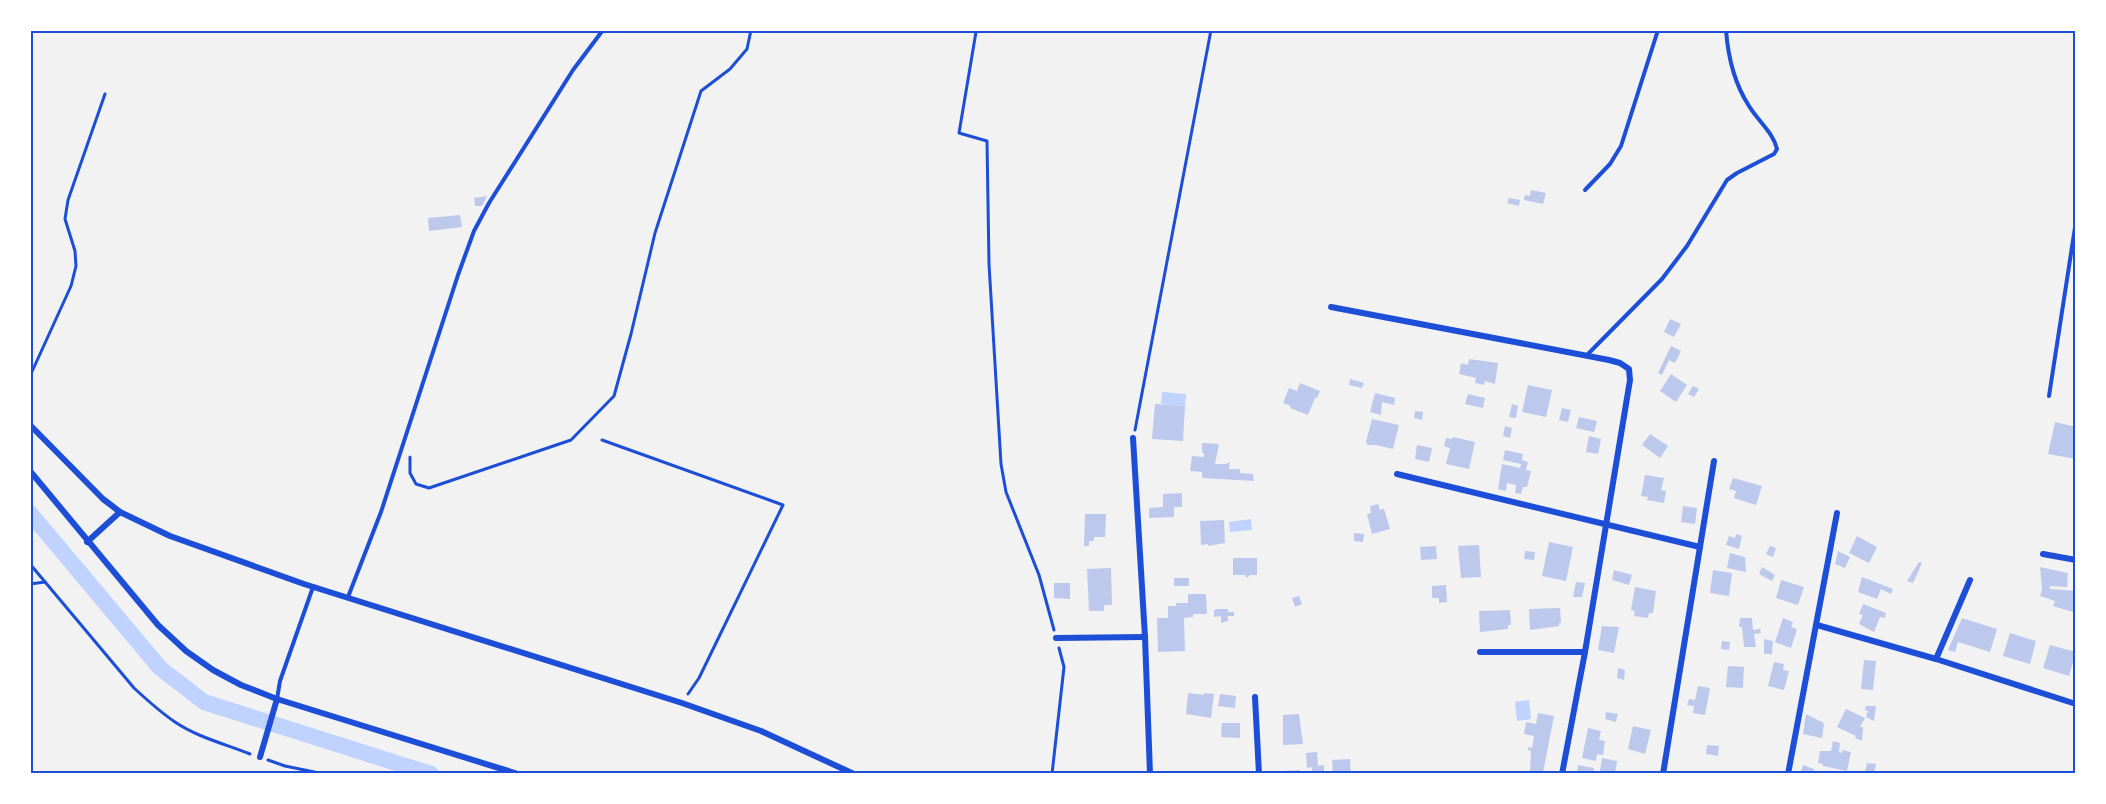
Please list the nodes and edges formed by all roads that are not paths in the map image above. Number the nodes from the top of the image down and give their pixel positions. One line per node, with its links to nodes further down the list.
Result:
1 (603, 30): 23 (lane)
2 (1658, 30): 4 (lane)
3 (1726, 30): 7 (lane)
4 (1585, 190)
5 (2076, 221): 8 (lane)
6 (1331, 307): 7 (street)
7 (1587, 356): 16 (street)
8 (2049, 396)
9 (30, 425): 14 (street)
10 (1133, 438): 25 (street)
11 (1714, 461): 18 (street)
12 (30, 471): 17 (street)
13 (1396, 474): 16 (street)
14 (120, 512): 17 (street); 22 (street)
15 (1838, 513): 24 (street)
16 (1606, 524): 18 (street); 28 (street)
17 (87, 542): 31 (street)
18 (1700, 547): 39 (street)
19 (2043, 554): 20 (street)
20 (2076, 560)
21 (1970, 580): 29 (street)
22 (313, 587): 23 (street); 31 (lane)
23 (348, 597): 35 (street)
24 (1817, 625): 29 (street); 40 (street)
25 (1145, 637): 26 (street); 36 (street)
26 (1056, 638)
27 (1480, 652): 28 (street)
28 (1585, 652): 38 (street)
29 (1936, 659): 32 (street)
30 (1256, 697): 37 (street)
31 (277, 699): 33 (street); 34 (street)
32 (2076, 704)
33 (260, 756)
34 (518, 774)
35 (854, 774)
36 (1150, 774)
37 (1259, 774)
38 (1562, 774)
39 (1663, 774)
40 (1788, 774)

